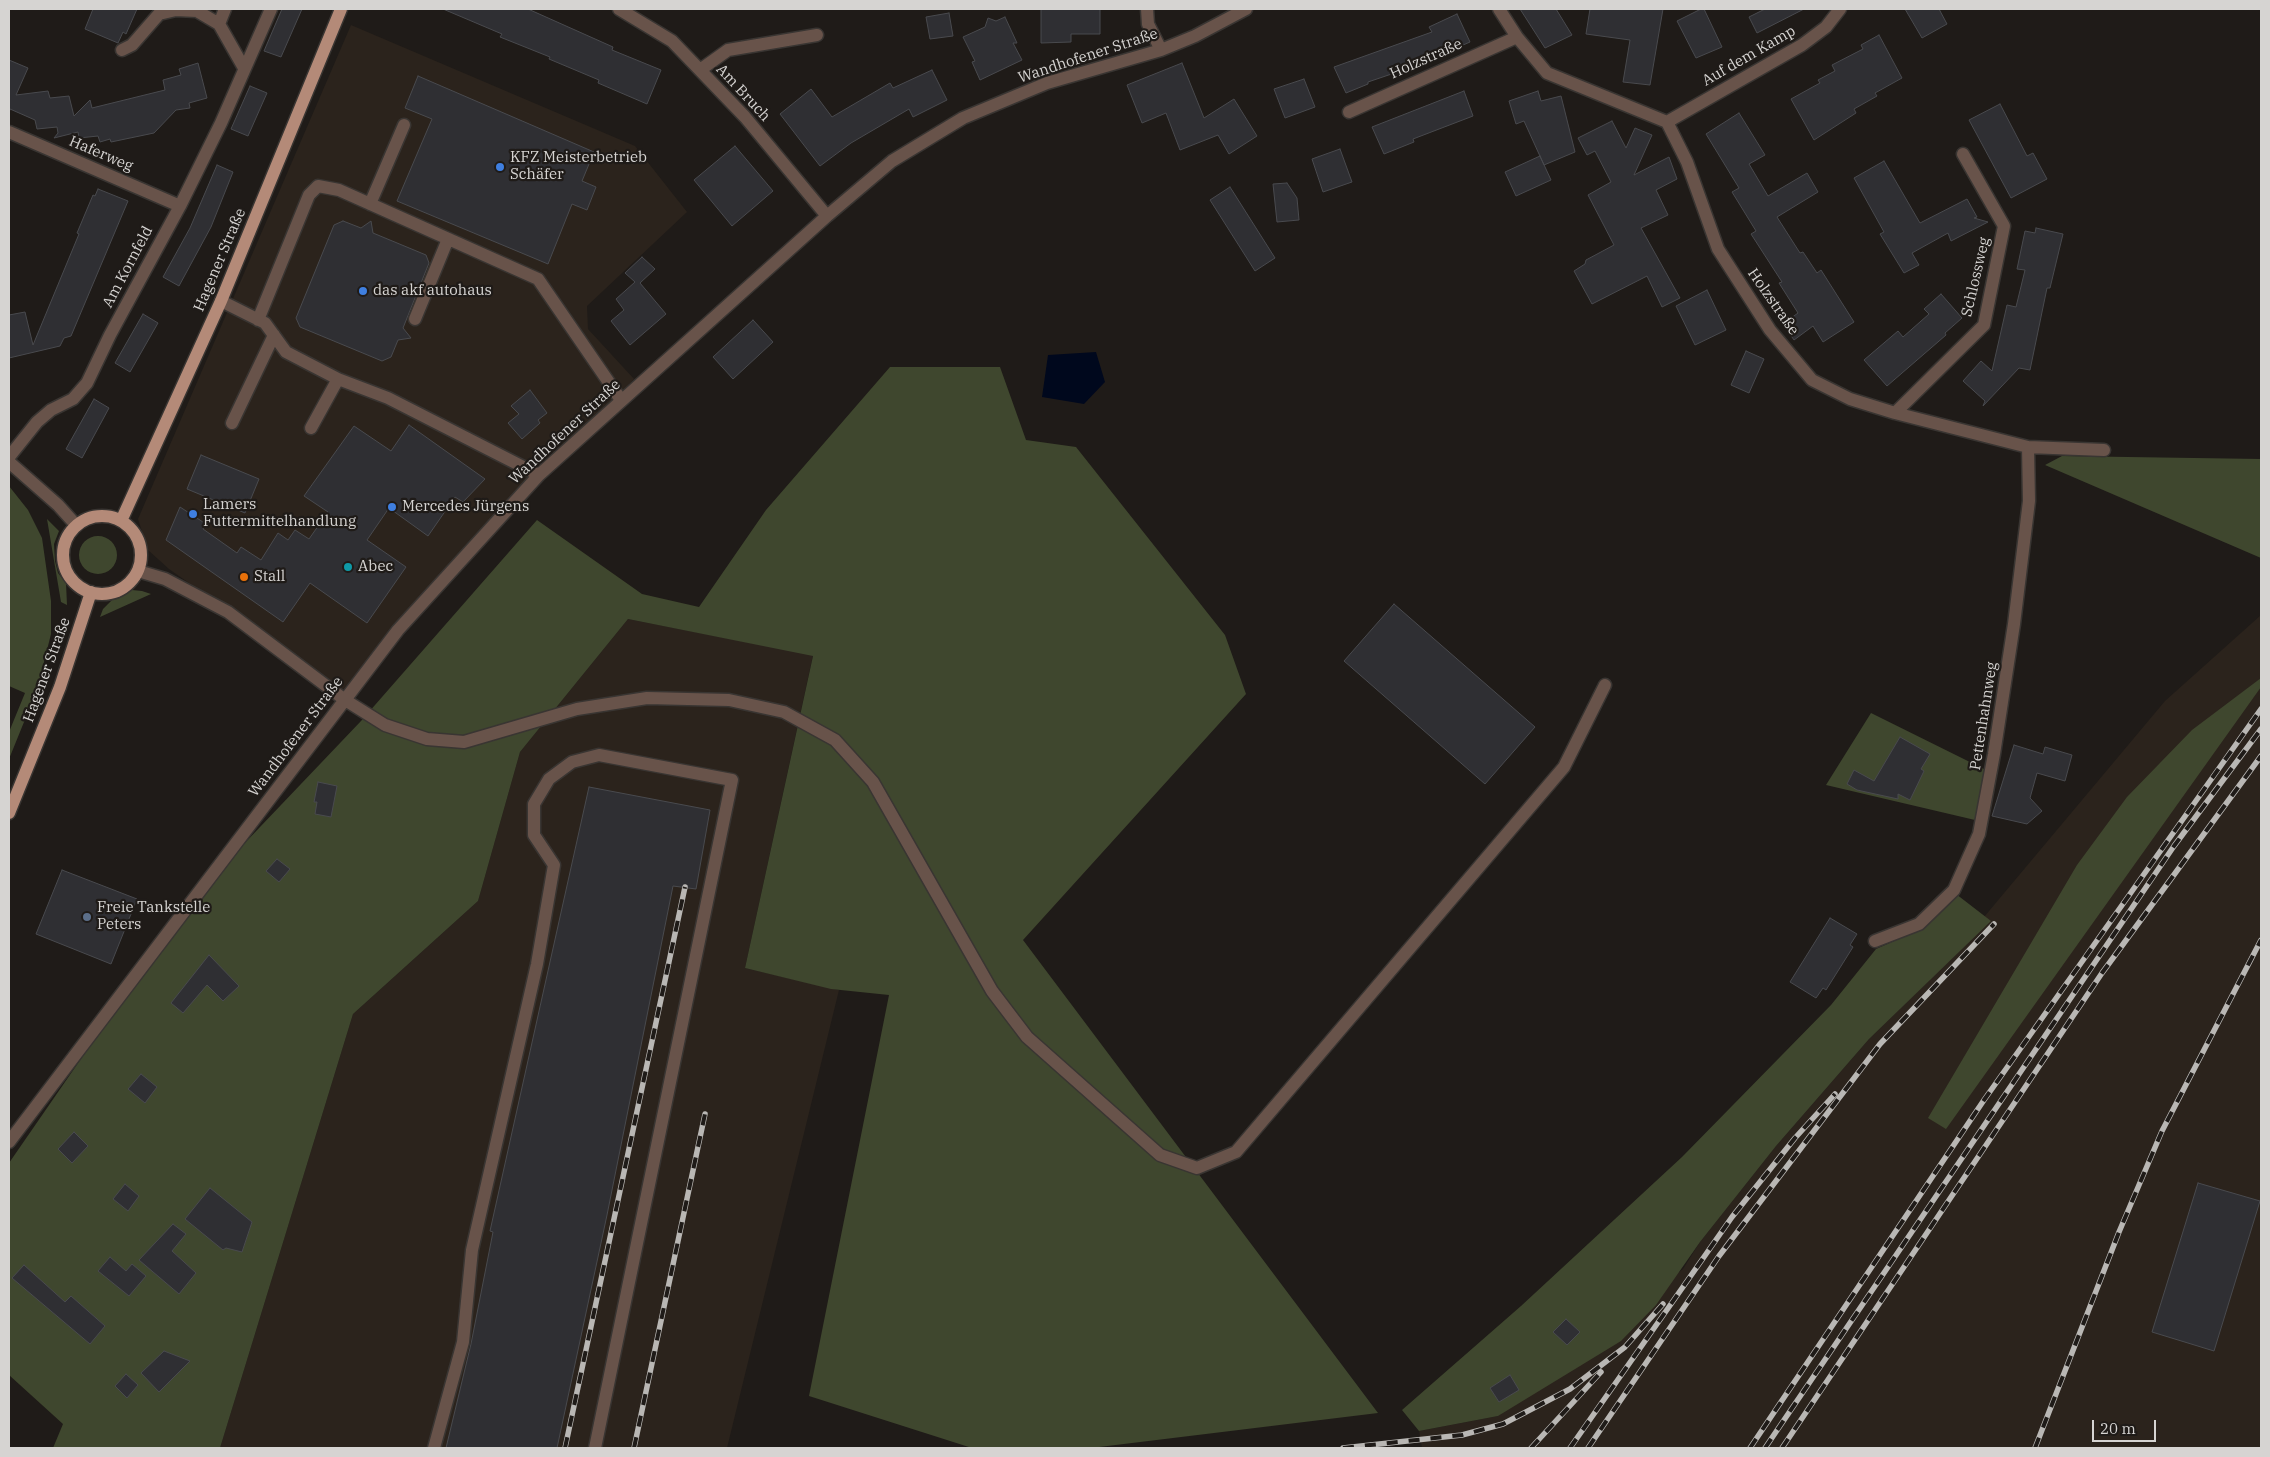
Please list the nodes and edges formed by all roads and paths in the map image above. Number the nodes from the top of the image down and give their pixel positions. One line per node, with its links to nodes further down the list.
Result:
1 (225, 9): 9 (street)
2 (271, 9): 14 (street, Am Kornfeld)
3 (341, 9): 25 (main road, Hagener Straße)
4 (620, 9): 15 (street, Am Bruch)
5 (1147, 9): 13 (street)
6 (1246, 9): 13 (street, Wandhofener Straße)
7 (1500, 9): 11 (street)
8 (1840, 9): 17 (street, Auf dem Kamp)
9 (219, 24): 12 (street); 14 (street)
10 (817, 35): 15 (street)
11 (1517, 37): 16 (street, Holzstraße); 17 (street)
12 (122, 50)
13 (1161, 50): 23 (street, Wandhofener Straße)
14 (244, 68): 22 (street, Am Kornfeld)
15 (700, 70): 23 (street, Am Bruch)
16 (1349, 112)
17 (1667, 122): 31 (street, Holzstraße)
18 (404, 125): 21 (street)
19 (9, 132): 22 (street, Haferweg)
20 (1963, 154): 31 (street, Schlossweg)
21 (370, 204): 24 (street); 27 (street)
22 (180, 206): 36 (street, Am Kornfeld)
23 (827, 216): 30 (street, Wandhofener Straße)
24 (448, 239): 26 (street); 30 (street)
25 (221, 302): 27 (street); 39 (main road, Hagener Straße)
26 (415, 319)
27 (258, 320): 28 (street)
28 (274, 335): 29 (street); 32 (street)
29 (338, 379): 33 (street); 38 (street)
30 (622, 400): 38 (street, Wandhofener Straße)
31 (1895, 413): 34 (street, Holzstraße)
32 (232, 423)
33 (310, 428)
34 (2028, 447): 35 (street, Holzstraße); 46 (street, Pettenhahnweg)
35 (2104, 450)
36 (9, 457)
37 (9, 462): 40 (street)
38 (539, 475): 44 (street, Wandhofener Straße)
39 (121, 521): 40 (main road); 41 (main road)
40 (76, 525): 42 (main road)
41 (138, 571): 42 (main road); 44 (street)
42 (91, 592): 45 (main road, Hagener Straße)
43 (1605, 685): 44 (street)
44 (345, 700): 47 (street, Wandhofener Straße)
45 (9, 813)
46 (1876, 940)
47 (9, 1142)
48 (434, 1448): 49 (street)
49 (595, 1448)

